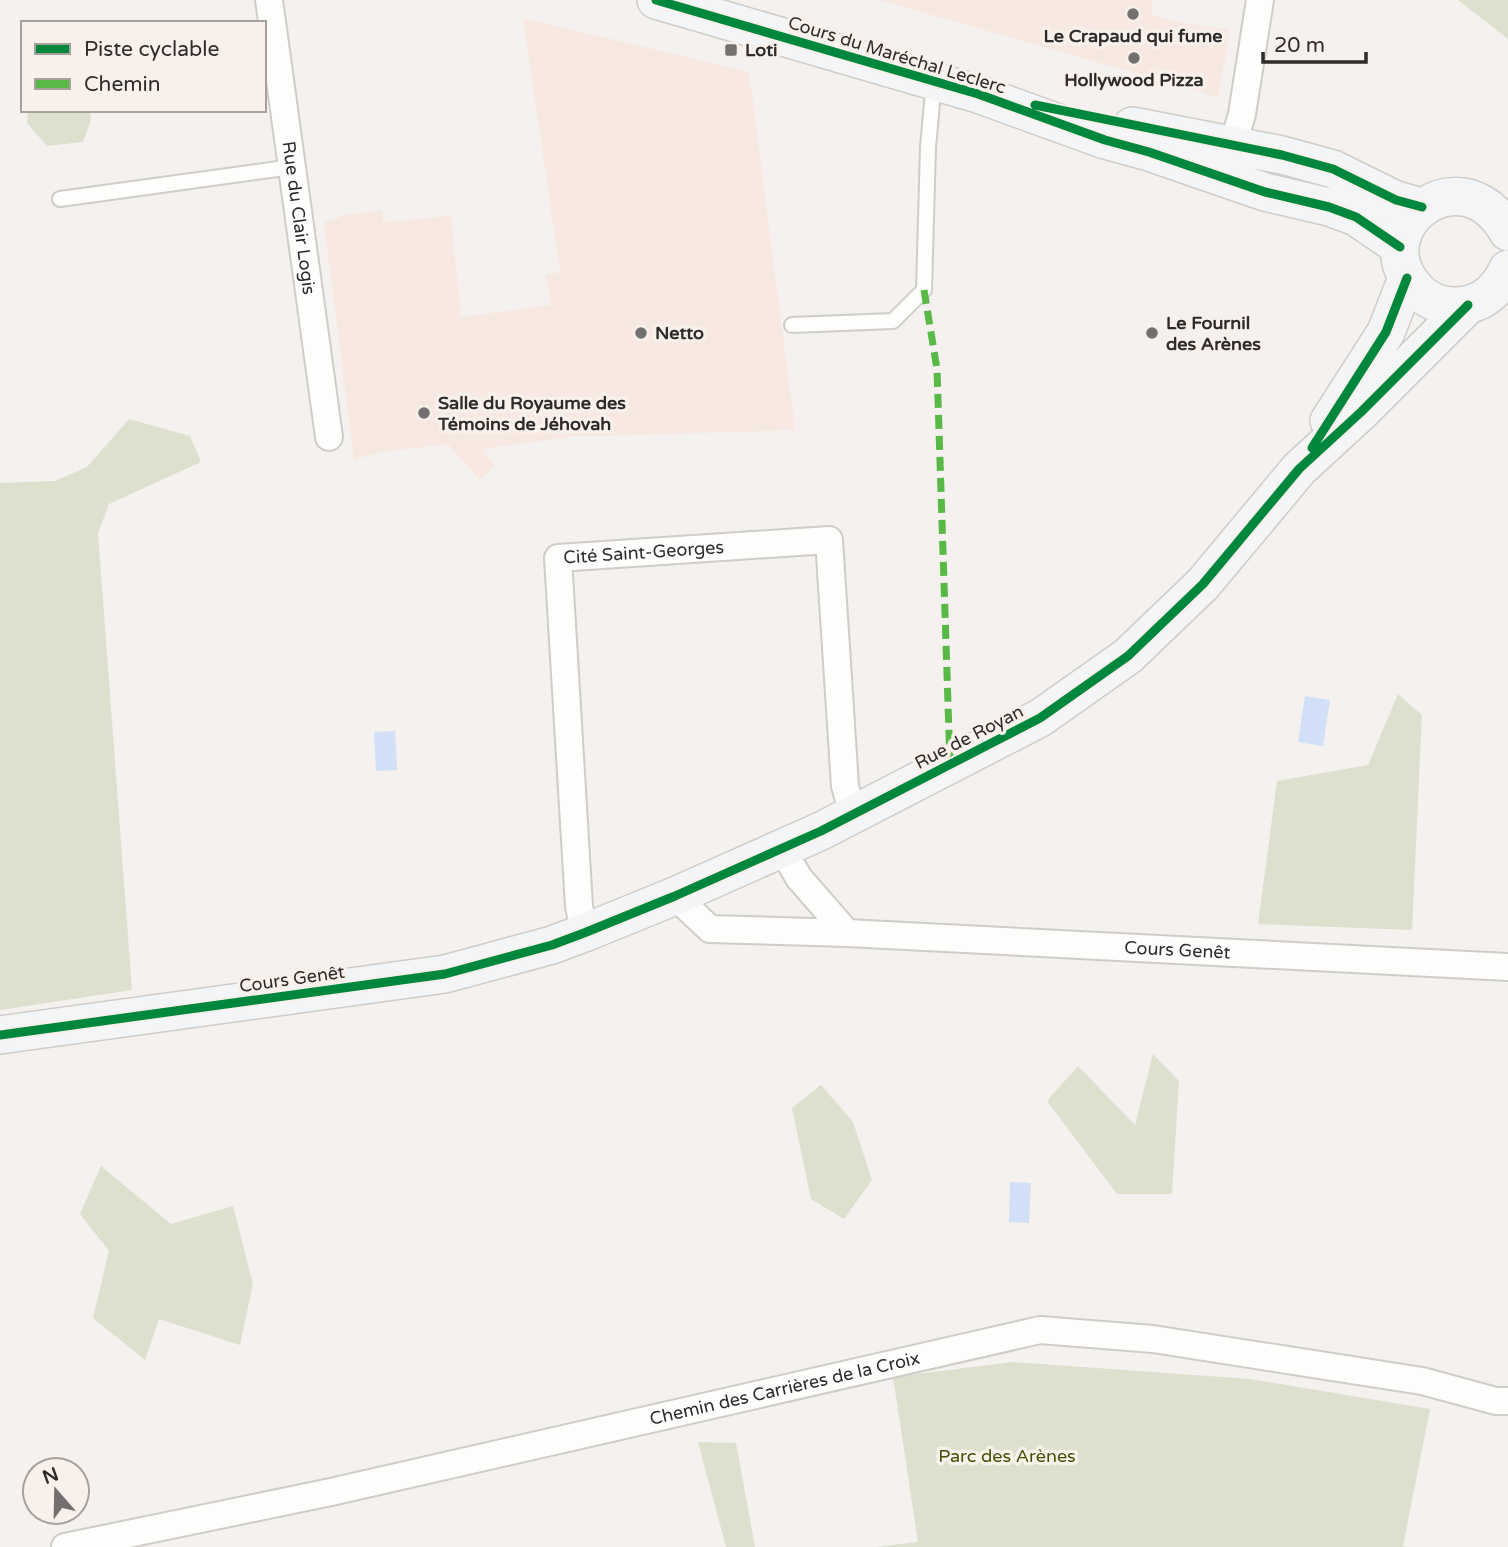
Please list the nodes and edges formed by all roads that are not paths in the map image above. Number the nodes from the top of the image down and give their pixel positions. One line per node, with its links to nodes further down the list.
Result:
1 (270, 0): 6 (street, Rue du Clair Logis)
2 (656, 0): 4 (main road, Cours du Maréchal Leclerc)
3 (1261, 0): 5 (street)
4 (934, 81): 5 (main road, Cours du Maréchal Leclerc); 13 (lane)
5 (1229, 162): 8 (main road); 10 (main road, Cours du Maréchal Leclerc)
6 (292, 167): 7 (lane); 14 (street, Rue du Clair Logis)
7 (60, 200)
8 (1422, 207): 9 (main road); 10 (main road, Rue de Royan)
9 (1505, 224)
10 (1404, 262): 12 (main road, Cours du Maréchal Leclerc); 15 (main road, Rue de Royan)
11 (1506, 278): 12 (main road, Rue de Royan)
12 (1468, 305): 15 (main road, Rue de Royan)
13 (792, 325)
14 (329, 436)
15 (1299, 469): 16 (main road, Rue de Royan)
16 (853, 814): 17 (main road, Rue de Royan); 19 (street, Cité Saint-Georges)
17 (782, 849): 18 (main road, Rue de Royan); 20 (street)
18 (675, 896): 19 (main road, Rue de Royan); 20 (street, Cours Genêt)
19 (583, 933): 22 (main road, Cours Genêt)
20 (847, 933): 21 (street, Cours Genêt)
21 (1508, 967)
22 (0, 1035)
23 (1508, 1401): 24 (street, Chemin des Carrières de la Croix)
24 (65, 1547)

